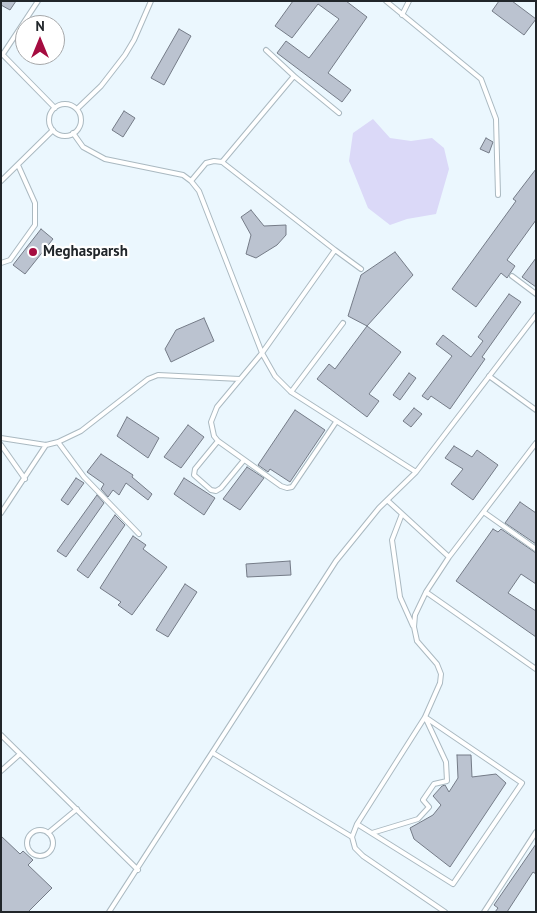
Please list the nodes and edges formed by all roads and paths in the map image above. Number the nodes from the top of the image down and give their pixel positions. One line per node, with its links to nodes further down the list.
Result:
1 (38, 1): 7 (lane)
2 (151, 1): 10 (lane)
3 (386, 1): 5 (lane)
4 (409, 1): 5 (lane)
5 (402, 15): 18 (lane)
6 (266, 50): 8 (lane)
7 (2, 53): 9 (lane)
8 (294, 76): 11 (lane); 14 (lane)
9 (55, 108): 10 (lane); 12 (lane)
10 (77, 109): 13 (lane)
11 (340, 113)
12 (53, 130): 13 (lane); 15 (lane)
13 (73, 133): 16 (lane)
14 (222, 162): 16 (lane); 19 (lane)
15 (18, 165): 17 (lane); 20 (lane)
16 (191, 180): 26 (lane)
17 (1, 181)
18 (498, 195)
19 (335, 250): 21 (lane); 26 (lane)
20 (1, 263)
21 (362, 269)
22 (512, 276): 23 (lane)
23 (536, 294)
24 (536, 315): 27 (lane)
25 (343, 324): 29 (lane)
26 (262, 353): 28 (lane); 29 (lane)
27 (489, 376): 30 (lane); 39 (lane)
28 (240, 379): 33 (lane); 34 (lane)
29 (291, 392): 31 (lane)
30 (536, 410)
31 (336, 422): 38 (lane); 39 (lane)
32 (1, 438): 37 (lane)
33 (218, 441): 38 (lane); 38 (lane)
34 (58, 442): 37 (lane); 45 (lane)
35 (536, 443): 43 (lane)
36 (1, 445): 40 (lane)
37 (46, 445): 40 (lane)
38 (244, 460)
39 (416, 472): 41 (lane)
40 (25, 479): 42 (lane)
41 (387, 500): 44 (lane); 53 (lane)
42 (1, 513)
43 (485, 513): 46 (lane); 47 (lane)
44 (402, 514): 47 (lane); 49 (lane)
45 (139, 534)
46 (536, 550)
47 (450, 557): 48 (lane)
48 (426, 592): 49 (lane); 50 (lane)
49 (414, 627): 51 (lane)
50 (536, 669)
51 (425, 717): 57 (lane); 60 (lane); 60 (lane)
52 (1, 735): 54 (lane)
53 (213, 753): 61 (lane); 62 (lane)
54 (20, 754): 55 (lane); 56 (lane)
55 (1, 771)
56 (77, 810): 59 (lane); 62 (lane)
57 (357, 824): 60 (lane); 61 (lane)
58 (536, 832): 65 (lane)
59 (48, 833): 59 (lane)
60 (372, 834)
61 (352, 837): 64 (lane)
62 (138, 870): 63 (lane)
63 (109, 912)
64 (445, 912)
65 (484, 912)

